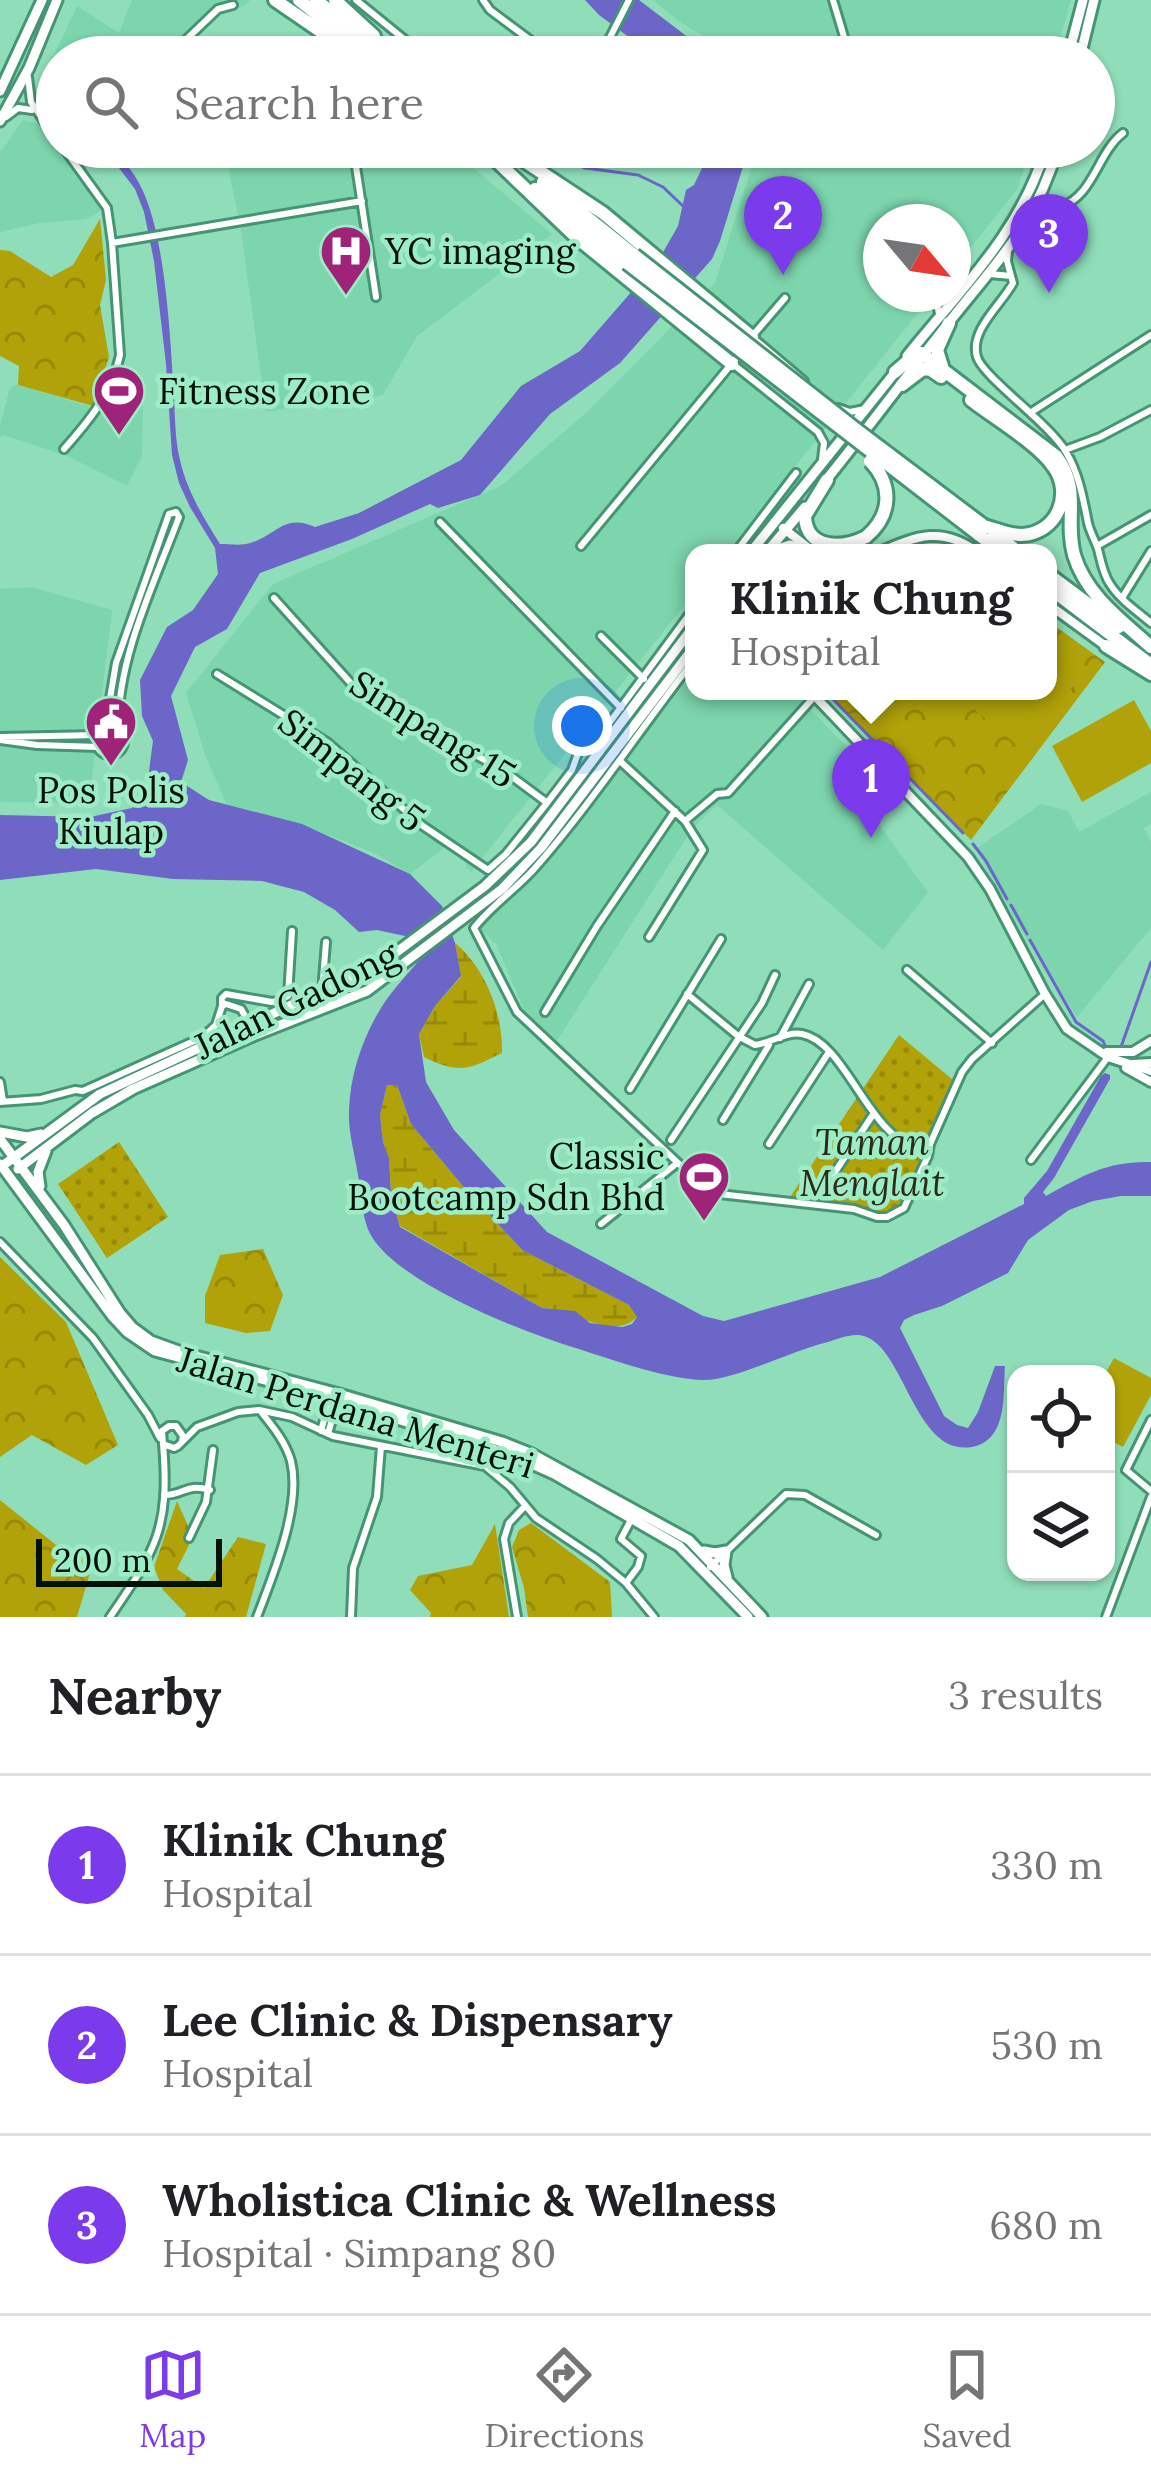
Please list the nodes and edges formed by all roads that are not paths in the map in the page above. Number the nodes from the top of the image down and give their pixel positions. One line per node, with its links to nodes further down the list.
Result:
1 (42, 0): 28 (main road)
2 (57, 0): 14 (main road)
3 (275, 0): 16 (highway)
4 (299, 0): 17 (highway)
5 (316, 0): 18 (highway)
6 (335, 0): 19 (highway)
7 (356, 0): 20 (street)
8 (486, 0): 21 (street)
9 (629, 0): 22 (street)
10 (833, 0): 23 (street)
11 (1083, 0): 24 (main road)
12 (1094, 0): 25 (main road)
13 (233, 5): 15 (street)
14 (42, 36)
15 (190, 36)
16 (327, 36)
17 (344, 36)
18 (364, 36)
19 (371, 36)
20 (400, 36)
21 (525, 36)
22 (611, 36)
23 (844, 36)
24 (1074, 36)
25 (1085, 36)
26 (36, 51): 27 (main road)
27 (29, 68): 29 (street); 31 (main road)
28 (0, 91)
29 (36, 111)
30 (36, 113): 31 (street)
31 (0, 122)
32 (1123, 133): 33 (street)
33 (1115, 140)
34 (80, 168): 44 (street)
35 (356, 168): 42 (street)
36 (510, 168): 47 (highway)
37 (526, 168): 47 (highway)
38 (1039, 168): 50 (main road)
39 (1050, 168): 41 (main road)
40 (1099, 168): 41 (street)
41 (1039, 199): 43 (main road)
42 (362, 201): 44 (street); 51 (street)
43 (1025, 225): 45 (main road); 46 (street)
44 (112, 243): 66 (street)
45 (1008, 252): 48 (main road); 49 (street)
46 (1040, 255)
47 (631, 259): 57 (highway); 59 (highway); 65 (highway, bridge); 75 (highway, bridge)
48 (990, 274): 49 (street); 55 (main road)
49 (1011, 276): 64 (street)
50 (971, 279)
51 (376, 297)
52 (785, 298): 57 (street)
53 (942, 312): 55 (street)
54 (947, 312): 55 (main road)
55 (944, 320): 58 (main road); 60 (highway); 61 (main road)
56 (1151, 335): 64 (street)
57 (752, 337): 59 (street); 62 (street)
58 (924, 355): 60 (highway); 61 (highway)
59 (732, 364): 68 (street); 86 (street)
60 (946, 374): 99 (highway)
61 (898, 378): 62 (main road); 70 (main road); 75 (highway)
62 (865, 409): 68 (main road)
63 (1151, 410): 67 (street)
64 (1032, 412): 67 (street)
65 (839, 429): 75 (highway, bridge); 81 (highway, bridge)
66 (64, 449)
67 (1065, 450): 87 (street)
68 (821, 463): 72 (main road)
69 (796, 473): 76 (street)
70 (827, 480): 74 (main road); 80 (highway, bridge)
71 (1151, 515): 87 (street)
72 (775, 521): 74 (street); 77 (main road)
73 (440, 522): 108 (street)
74 (785, 530): 78 (main road); 79 (street)
75 (981, 530): 84 (highway); 85 (highway)
76 (742, 544)
77 (757, 544)
78 (773, 544)
79 (804, 544)
80 (832, 544)
81 (843, 544)
82 (900, 544): 83 (street)
83 (966, 544)
84 (994, 544)
85 (1005, 544)
86 (581, 546)
87 (1097, 547): 92 (street)
88 (1151, 550): 92 (street)
89 (1057, 580): 99 (highway)
90 (1057, 594): 101 (highway)
91 (274, 598): 119 (street, Simpang 15)
92 (1122, 598): 95 (street)
93 (1057, 611): 98 (street)
94 (685, 621): 105 (street)
95 (1151, 623)
96 (601, 636): 105 (street)
97 (685, 638): 115 (main road, Jalan Gadong)
98 (1106, 646): 104 (highway)
99 (1151, 648)
100 (685, 659): 116 (main road, Jalan Gadong)
101 (1151, 665)
102 (685, 672): 117 (street)
103 (218, 674): 119 (street, Simpang 5)
104 (1151, 678)
105 (644, 679): 108 (street)
106 (807, 700): 121 (street)
107 (818, 700): 131 (street)
108 (621, 708): 113 (street)
109 (106, 728): 110 (street); 110 (street); 111 (street)
110 (118, 729): 114 (street)
111 (98, 735): 112 (street); 114 (street)
112 (0, 739): 114 (street)
113 (581, 745): 115 (main road); 118 (main road); 119 (street)
114 (98, 747)
115 (602, 747): 118 (main road, Jalan Gadong)
116 (616, 748): 117 (main road); 118 (main road, Jalan Gadong)
117 (620, 761): 118 (main road); 120 (street); 157 (street)
118 (597, 764): 129 (main road, Jalan Gadong); 134 (main road, Jalan Gadong)
119 (547, 803)
120 (675, 811): 121 (street); 133 (street)
121 (685, 821): 123 (street)
122 (292, 931): 132 (street, Jalan Gadong)
123 (649, 937)
124 (721, 939): 130 (street)
125 (326, 942): 129 (street)
126 (907, 970): 139 (street)
127 (775, 976): 135 (street)
128 (809, 984): 136 (street)
129 (322, 992): 134 (main road, Jalan Gadong)
130 (687, 994): 135 (street); 146 (street)
131 (1045, 994): 139 (street); 140 (street)
132 (222, 1006): 134 (street); 147 (street)
133 (544, 1012)
134 (252, 1030): 151 (main road, Jalan Gadong)
135 (737, 1036): 138 (street); 152 (street)
136 (781, 1038): 138 (street); 141 (street)
137 (1151, 1040): 140 (street)
138 (771, 1042): 149 (street)
139 (992, 1043): 154 (street)
140 (1094, 1049): 142 (street)
141 (830, 1052): 148 (street); 153 (street)
142 (1108, 1057): 143 (street); 145 (street); 155 (street)
143 (1151, 1067)
144 (0, 1082): 147 (street)
145 (1151, 1082)
146 (630, 1089)
147 (1, 1102)
148 (874, 1113): 154 (street); 159 (street)
149 (723, 1120)
150 (0, 1136): 151 (main road); 156 (main road, Jalan Perdana Menteri)
151 (48, 1139): 156 (main road, Jalan Gadong); 160 (main road)
152 (671, 1140)
153 (769, 1144)
154 (930, 1144): 157 (street)
155 (1031, 1160)
156 (17, 1162): 158 (main road, Jalan Gadong); 160 (main road, Jalan Perdana Menteri)
157 (676, 1164): 161 (street)
158 (4, 1168): 163 (main road, Jalan Perdana Menteri)
159 (830, 1178)
160 (44, 1197): 163 (main road, Jalan Perdana Menteri)
161 (601, 1224)
162 (0, 1243): 165 (street)
163 (335, 1396): 169 (street); 179 (main road, Jalan Perdana Menteri); 182 (main road, Jalan Perdana Menteri)
164 (260, 1410): 168 (street); 169 (street); 188 (street)
165 (148, 1415): 167 (street); 170 (street)
166 (1151, 1420): 176 (street)
167 (172, 1426): 168 (street); 170 (street); 171 (street)
168 (197, 1427): 171 (street)
169 (324, 1432): 172 (street)
170 (162, 1442): 171 (street); 174 (street)
171 (180, 1444): 174 (street)
172 (382, 1446): 178 (street); 189 (street)
173 (213, 1450): 175 (street)
174 (166, 1476): 177 (street)
175 (210, 1490): 177 (street); 181 (street)
176 (1151, 1494): 194 (street)
177 (164, 1495): 187 (street)
178 (525, 1506): 186 (street); 190 (street)
179 (632, 1518): 184 (main road, Jalan Perdana Menteri); 186 (street)
180 (876, 1535): 183 (street)
181 (188, 1538)
182 (699, 1549): 183 (main road); 184 (main road, Jalan Perdana Menteri)
183 (726, 1551): 184 (street); 185 (main road)
184 (709, 1567): 185 (main road, Jalan Perdana Menteri); 192 (main road, Jalan Perdana Menteri)
185 (727, 1579): 193 (main road, Jalan Perdana Menteri)
186 (626, 1583): 191 (street)
187 (110, 1617)
188 (257, 1617)
189 (351, 1617)
190 (517, 1617)
191 (654, 1617)
192 (748, 1617)
193 (762, 1617)
194 (1106, 1617)

